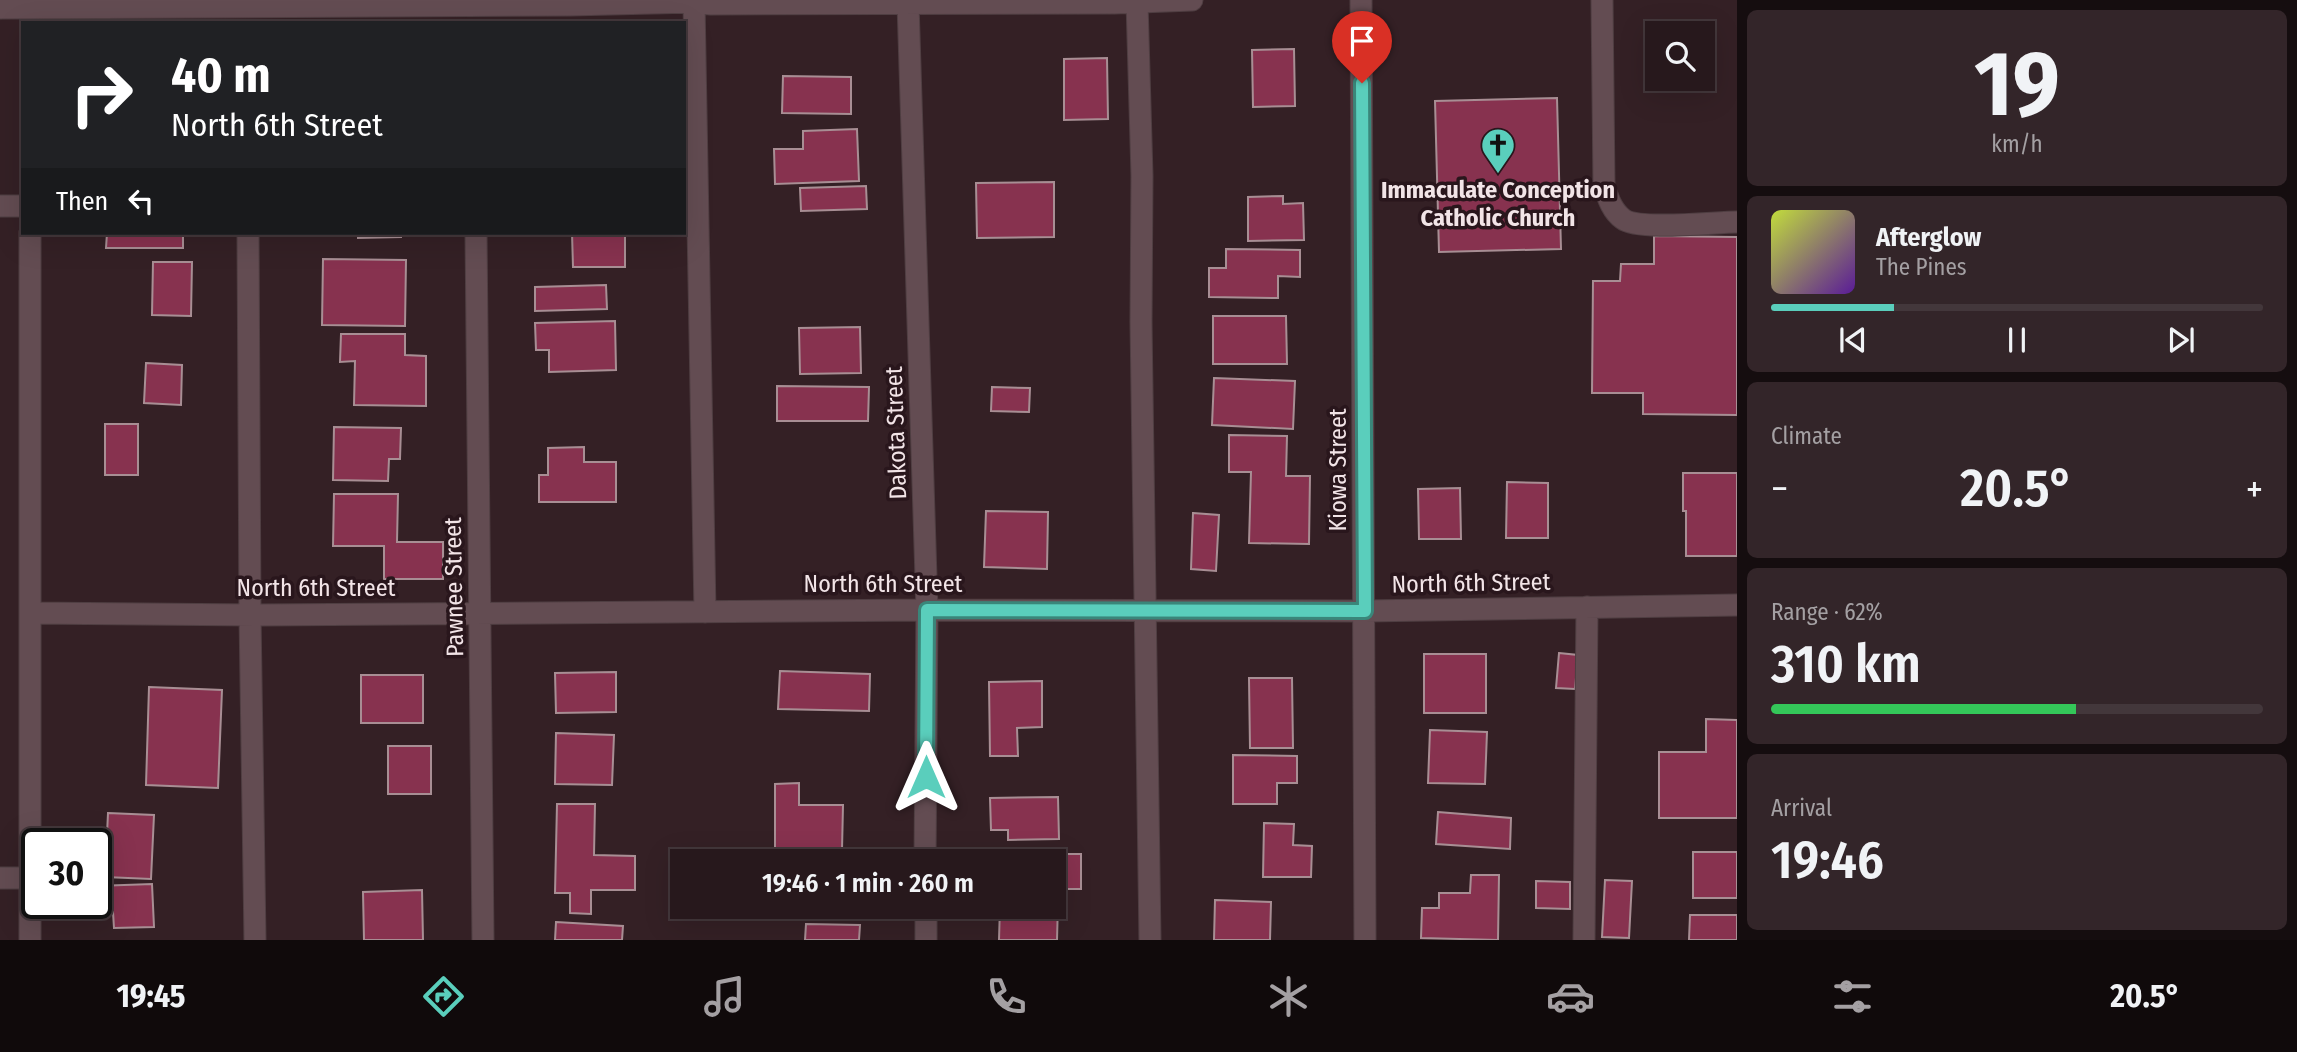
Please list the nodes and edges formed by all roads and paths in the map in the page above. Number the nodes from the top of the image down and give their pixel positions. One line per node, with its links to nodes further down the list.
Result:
1 (1192, 0): 8 (street)
2 (1361, 0): 24 (street, Kiowa Street)
3 (1602, 0): 16 (street)
4 (1114, 1): 8 (street); 9 (street)
5 (694, 2): 6 (street); 11 (street); 25 (street)
6 (779, 2): 7 (street)
7 (869, 2): 9 (street)
8 (1137, 2): 23 (street)
9 (908, 3): 22 (street, Dakota Street)
10 (0, 8): 12 (street)
11 (474, 9): 13 (street)
12 (30, 15): 13 (street)
13 (247, 15)
14 (0, 206): 15 (street)
15 (21, 206)
16 (1737, 222)
17 (30, 235): 26 (street)
18 (248, 235): 28 (street)
19 (476, 235): 27 (street, Pawnee Street)
20 (1737, 605): 21 (street, North 6th Street)
21 (1587, 607): 24 (street, North 6th Street); 41 (street)
22 (927, 610): 23 (street, North 6th Street); 25 (street, North 6th Street); 30 (street, Dakota Street)
23 (1144, 610): 24 (street, North 6th Street); 39 (street)
24 (1365, 611): 40 (street, Kiowa Street)
25 (705, 612): 27 (street, North 6th Street)
26 (30, 613): 28 (street, North 6th Street); 29 (street)
27 (480, 613): 28 (street, North 6th Street); 37 (street, Pawnee Street)
28 (250, 615): 36 (street)
29 (30, 828)
30 (925, 849)
31 (0, 878): 32 (street)
32 (21, 878)
33 (30, 919): 35 (street)
34 (926, 919): 38 (street)
35 (30, 940)
36 (255, 940)
37 (484, 940)
38 (926, 940)
39 (1150, 940)
40 (1365, 940)
41 (1584, 940)

